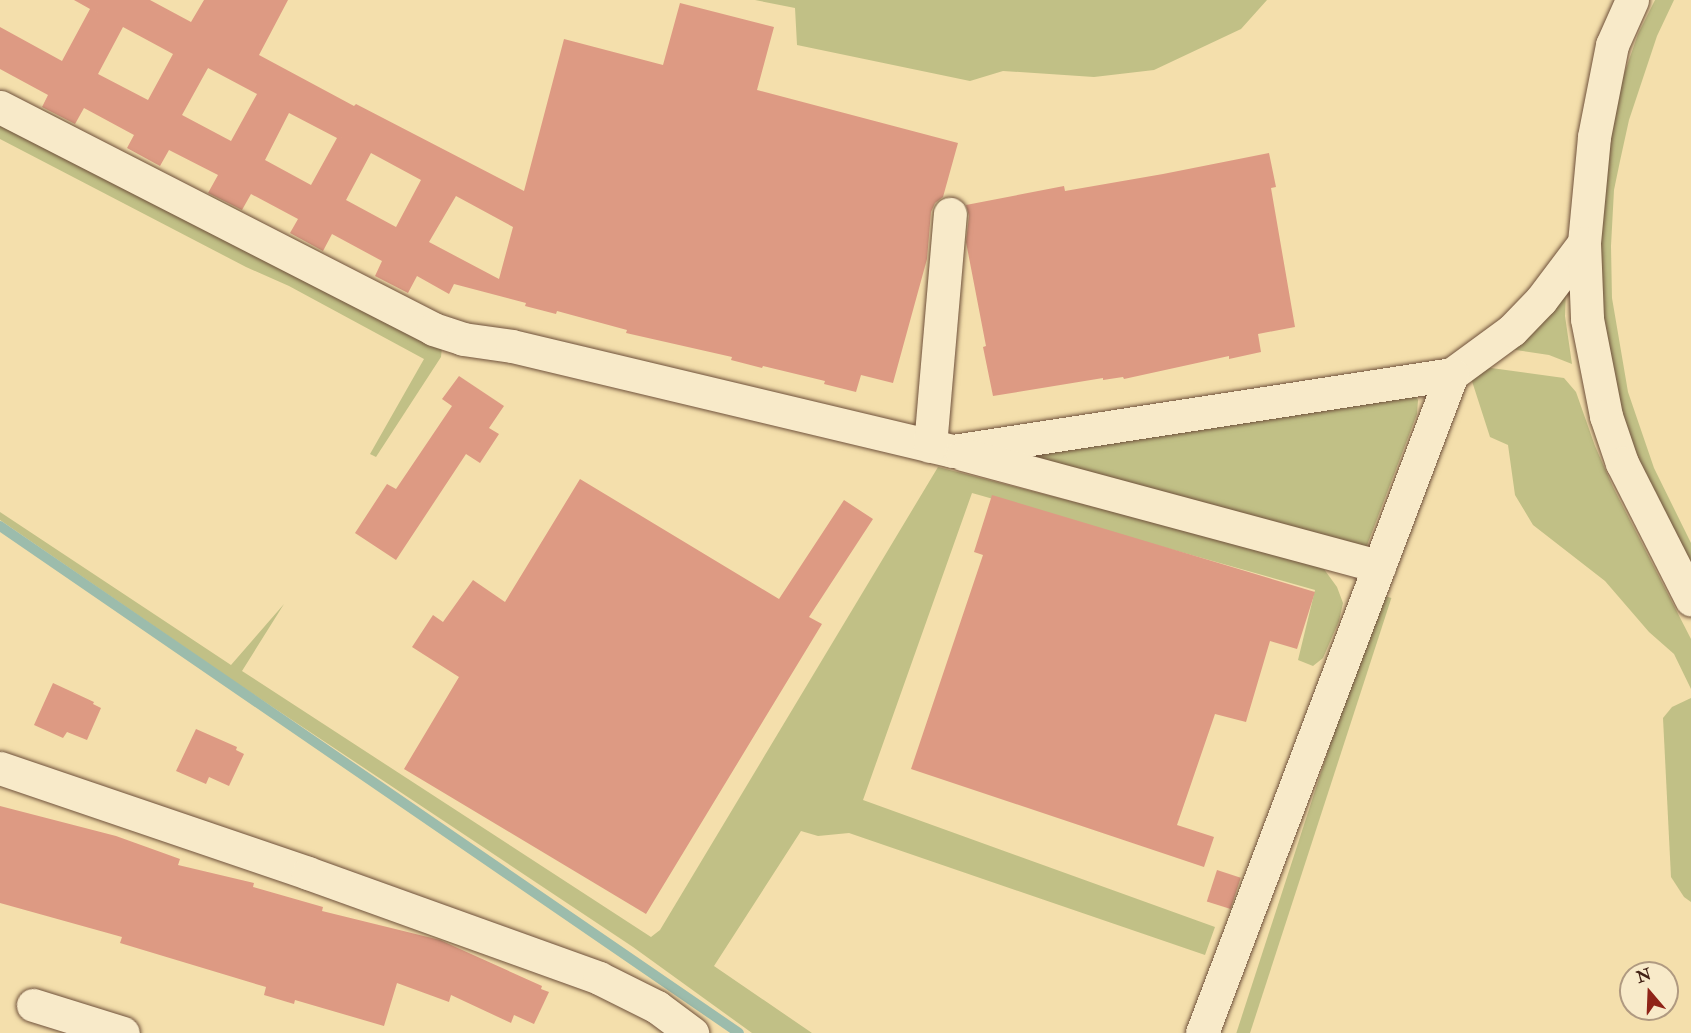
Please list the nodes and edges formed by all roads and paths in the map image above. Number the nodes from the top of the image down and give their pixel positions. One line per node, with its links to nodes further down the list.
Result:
1 (1632, 0): 4 (street)
2 (0, 107): 6 (street)
3 (950, 214): 6 (street)
4 (1584, 243): 5 (street); 8 (street)
5 (1452, 374): 6 (street); 7 (street)
6 (941, 449): 7 (street)
7 (1379, 566): 13 (street)
8 (1691, 598)
9 (0, 768): 12 (street)
10 (33, 1005): 11 (street)
11 (123, 1033)
12 (692, 1033)
13 (1203, 1033)

